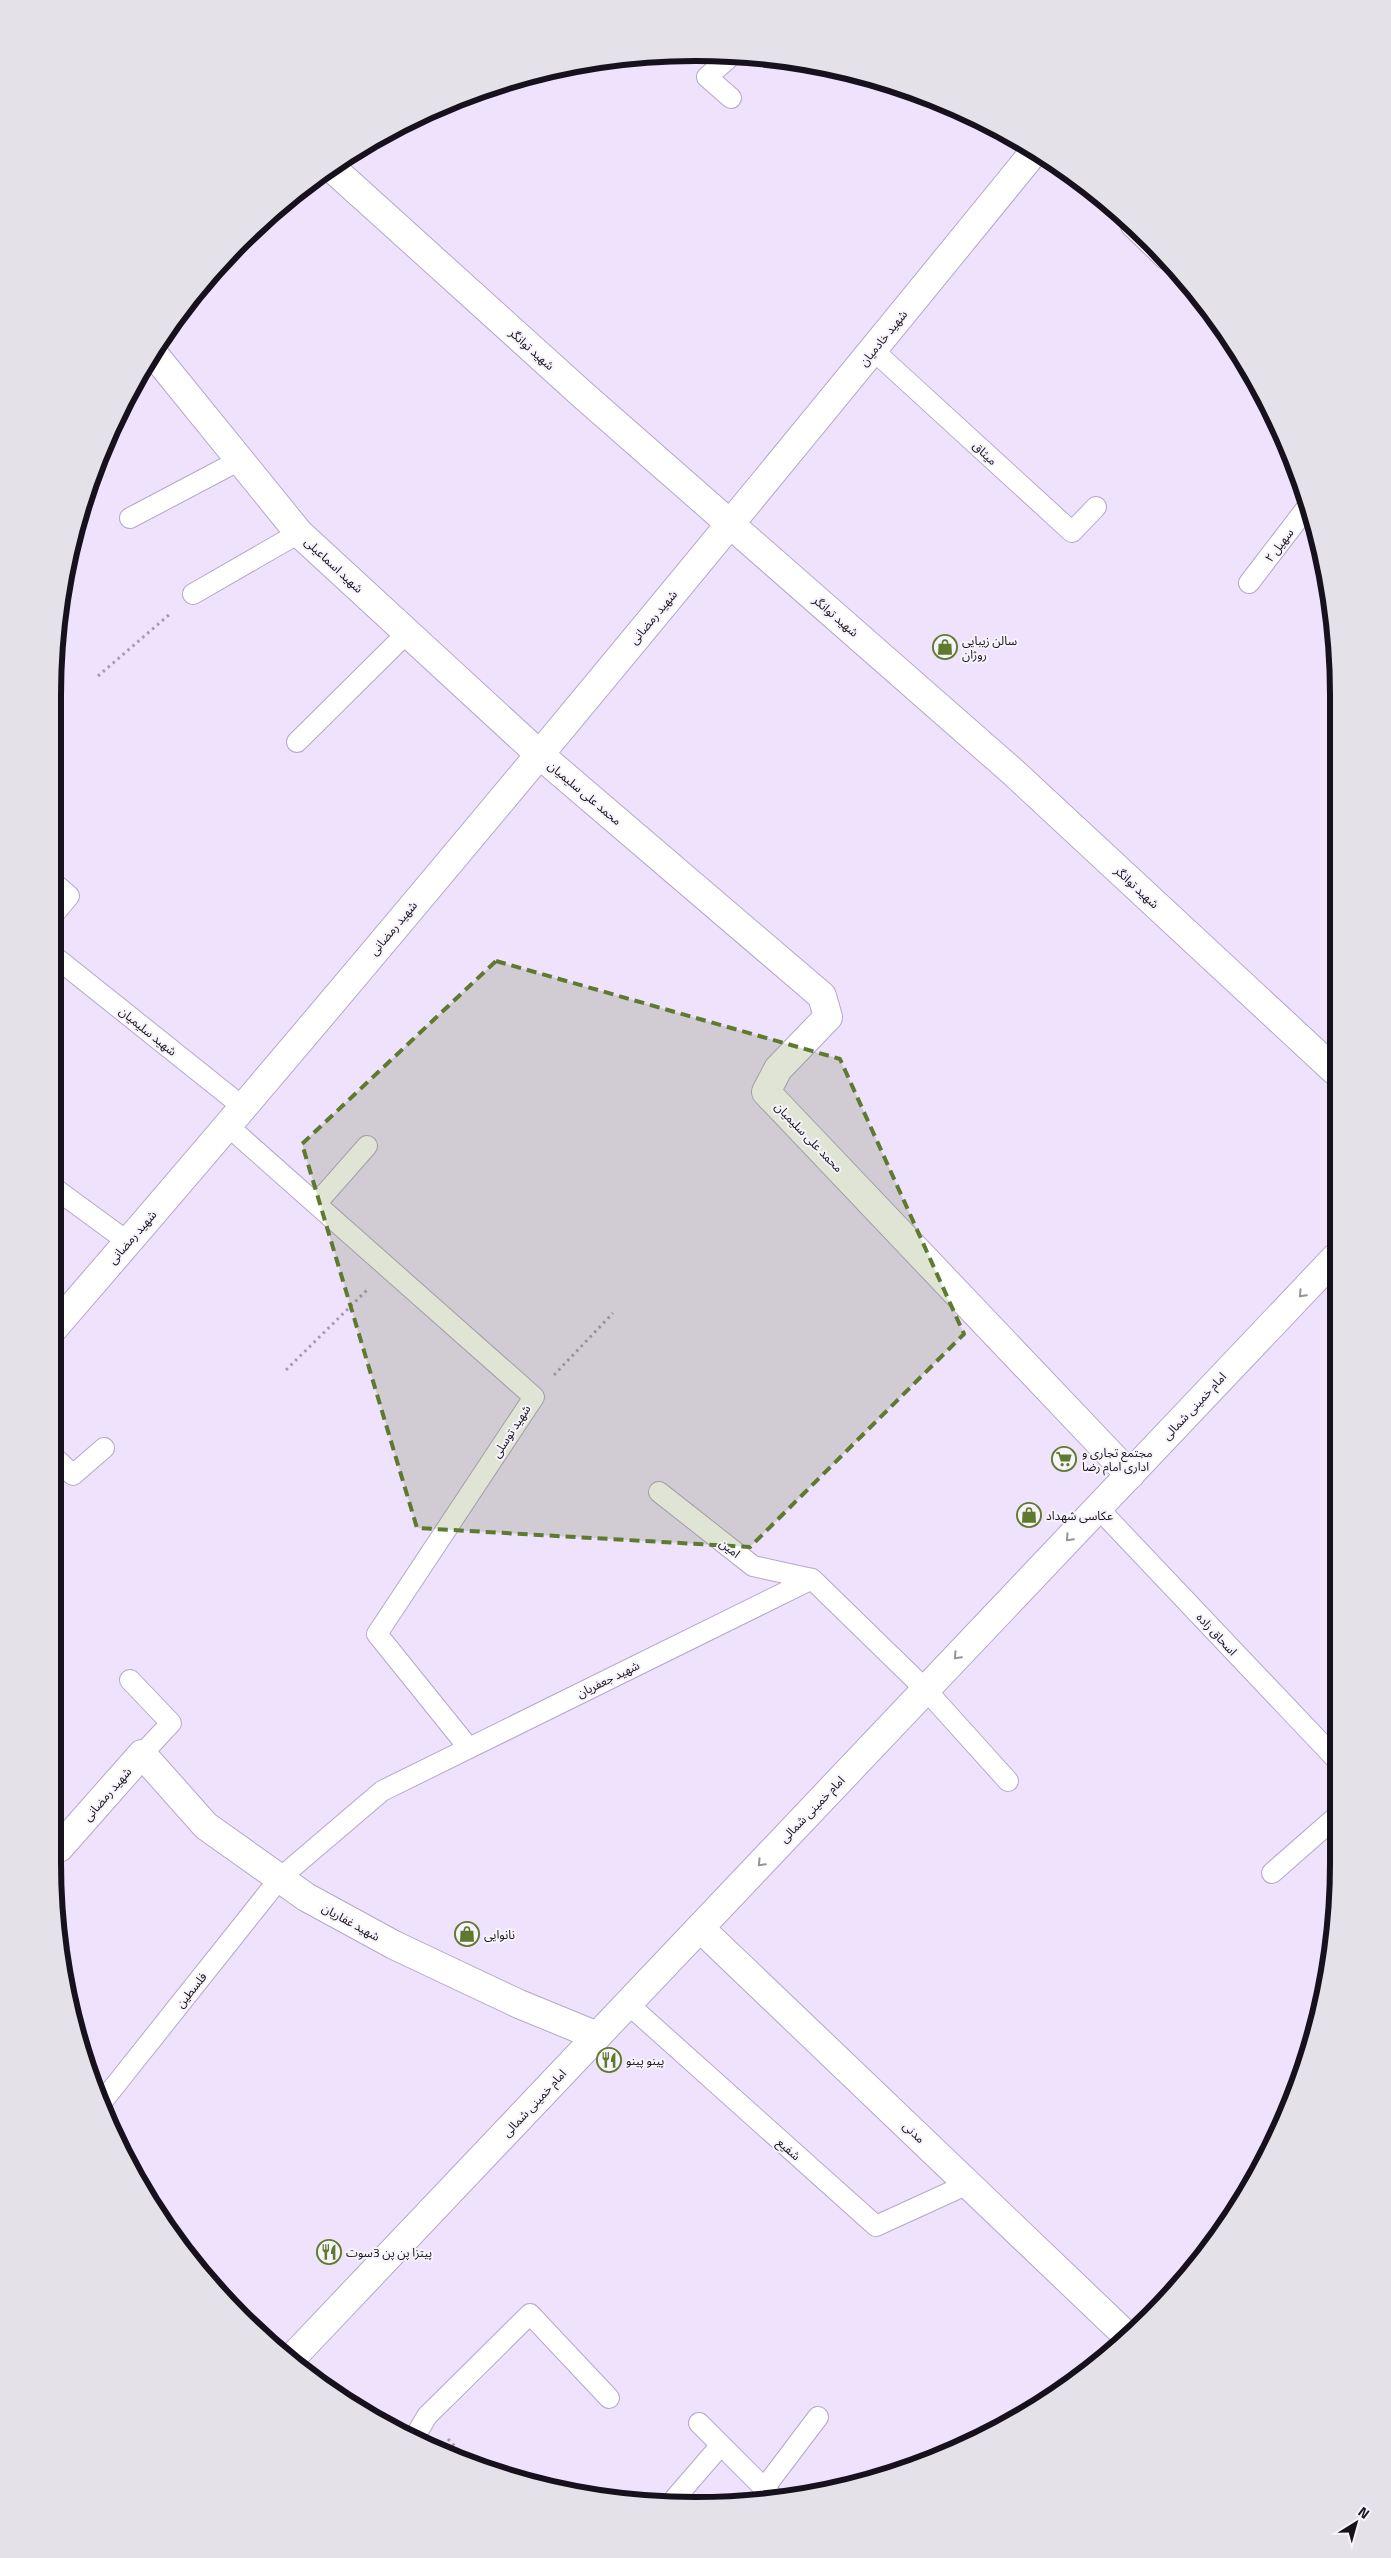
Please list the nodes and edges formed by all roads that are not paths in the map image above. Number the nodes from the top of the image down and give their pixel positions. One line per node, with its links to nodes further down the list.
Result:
1 (724, 62): 2 (lane)
2 (731, 98)
3 (1030, 157): 5 (street, شهید خادمیان)
4 (337, 172): 11 (street, شهید توانگر)
5 (874, 350): 8 (lane, میثاق); 11 (street, شهید خادمیان)
6 (158, 360): 7 (street, شهید اسماعیلی)
7 (240, 460): 10 (lane); 12 (street, شهید اسماعیلی)
8 (1096, 507)
9 (1303, 513): 13 (lane, سهیل ۲)
10 (130, 518)
11 (731, 525): 17 (street, شهید رمضانی); 21 (street, شهید توانگر)
12 (299, 533): 14 (lane); 15 (street, شهید اسماعیلی)
13 (1249, 583)
14 (193, 594)
15 (407, 633): 16 (lane); 17 (street, شهید اسماعیلی)
16 (297, 742)
17 (539, 754): 22 (street, شهید رمضانی); 31 (street, محمد علی سلیمیان)
18 (61, 889): 19 (lane)
19 (61, 906)
20 (61, 962): 22 (lane, شهید سلیمیان)
21 (1330, 1066)
22 (236, 1117): 25 (lane, شهید توسلی); 26 (street, شهید رمضانی)
23 (366, 1146): 25 (lane)
24 (61, 1193): 26 (lane)
25 (316, 1204): 37 (lane, شهید توسلی)
26 (128, 1242): 28 (street, شهید رمضانی)
27 (1330, 1263): 31 (street, امام خمینی شمالی, one-way to 31)
28 (61, 1320)
29 (104, 1448): 30 (lane)
30 (61, 1464)
31 (1130, 1475): 33 (street, امام خمینی شمالی)
32 (659, 1492): 34 (lane, امین)
33 (1098, 1508): 36 (street, امام خمینی شمالی, one-way to 36); 38 (lane, اسحاق زاده)
34 (812, 1579): 36 (lane); 37 (lane, شهید جعفریان)
35 (130, 1680): 39 (lane)
36 (926, 1690): 40 (lane); 45 (street, امام خمینی شمالی, one-way to 45)
37 (468, 1747): 44 (lane, شهید جعفریان)
38 (1330, 1753)
39 (142, 1754): 42 (street, شهید رمضانی); 44 (street, شهید غفاریان)
40 (1008, 1781)
41 (1330, 1822): 43 (lane)
42 (61, 1846)
43 (1272, 1873)
44 (280, 1878): 47 (street, شهید غفاریان); 48 (lane, فلسطین)
45 (700, 1928): 46 (street, امام خمینی شمالی); 49 (street, مدنی)
46 (628, 2004): 47 (street, امام خمینی شمالی); 49 (lane, شفیع)
47 (597, 2036): 51 (street, امام خمینی شمالی)
48 (107, 2096)
49 (968, 2184): 50 (street, مدنی)
50 (1122, 2331)
51 (295, 2354)
52 (609, 2398): 55 (lane)
53 (818, 2417): 57 (lane)
54 (699, 2423): 56 (lane)
55 (417, 2432)
56 (721, 2445): 57 (lane); 58 (lane)
57 (770, 2492)
58 (677, 2496)

